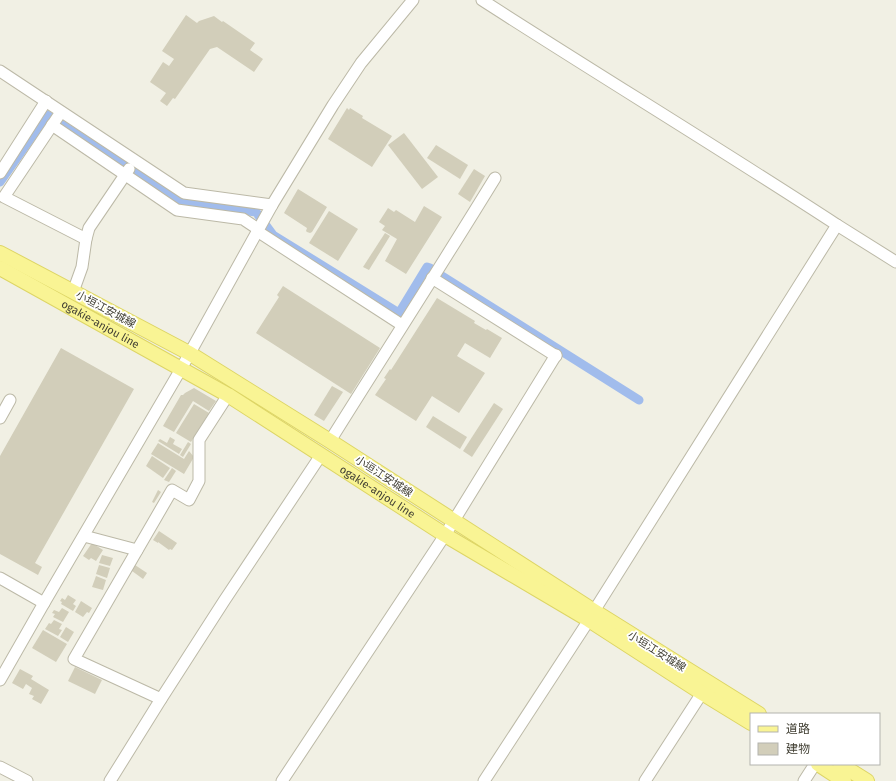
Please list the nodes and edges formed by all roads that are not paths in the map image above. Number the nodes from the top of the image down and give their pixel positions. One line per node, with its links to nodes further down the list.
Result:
1 (413, 0): 12 (street)
2 (482, 0): 13 (street)
3 (0, 71): 4 (street)
4 (46, 101): 7 (street); 8 (street)
5 (61, 112): 6 (street)
6 (52, 125): 9 (street); 11 (street)
7 (134, 160): 9 (street); 12 (street)
8 (0, 173)
9 (125, 174): 14 (street); 15 (street)
10 (495, 178): 19 (street)
11 (2, 197): 15 (street)
12 (272, 205): 14 (street)
13 (837, 225): 17 (street); 35 (street)
14 (258, 229): 21 (street); 22 (street)
15 (86, 239): 20 (street)
16 (0, 253): 20 (main road, 小垣江安城線)
17 (896, 262)
18 (0, 268): 23 (main road, ogakie-anjou line)
19 (432, 278): 21 (street); 29 (street)
20 (73, 292): 22 (main road, 小垣江安城線)
21 (402, 325): 27 (street)
22 (190, 353): 23 (street); 27 (main road, 小垣江安城線)
23 (181, 368): 24 (main road, ogakie-anjou line); 31 (street)
24 (228, 395): 28 (main road, ogakie-anjou line); 32 (street)
25 (10, 400): 26 (street)
26 (0, 418)
27 (330, 441): 29 (main road, 小垣江安城線)
28 (321, 455): 30 (main road, ogakie-anjou line); 38 (street)
29 (454, 521): 30 (street); 35 (main road, 小垣江安城線)
30 (445, 535): 35 (main road, ogakie-anjou line); 47 (street)
31 (84, 536): 32 (street); 34 (street)
32 (137, 550): 38 (street)
33 (0, 578): 34 (street)
34 (44, 603): 36 (street)
35 (591, 616): 37 (main road, ogakie-anjou line); 39 (main road, 小垣江安城線); 48 (street)
36 (0, 680)
37 (702, 693): 40 (main road, ogakie-anjou line); 49 (street)
38 (161, 699): 46 (street)
39 (757, 713)
40 (750, 722)
41 (815, 765): 50 (street)
42 (818, 765): 51 (main road)
43 (842, 765): 52 (main road)
44 (0, 767): 45 (street)
45 (27, 781)
46 (110, 781)
47 (282, 781)
48 (484, 781)
49 (645, 781)
50 (804, 781)
51 (844, 781)
52 (867, 781)

